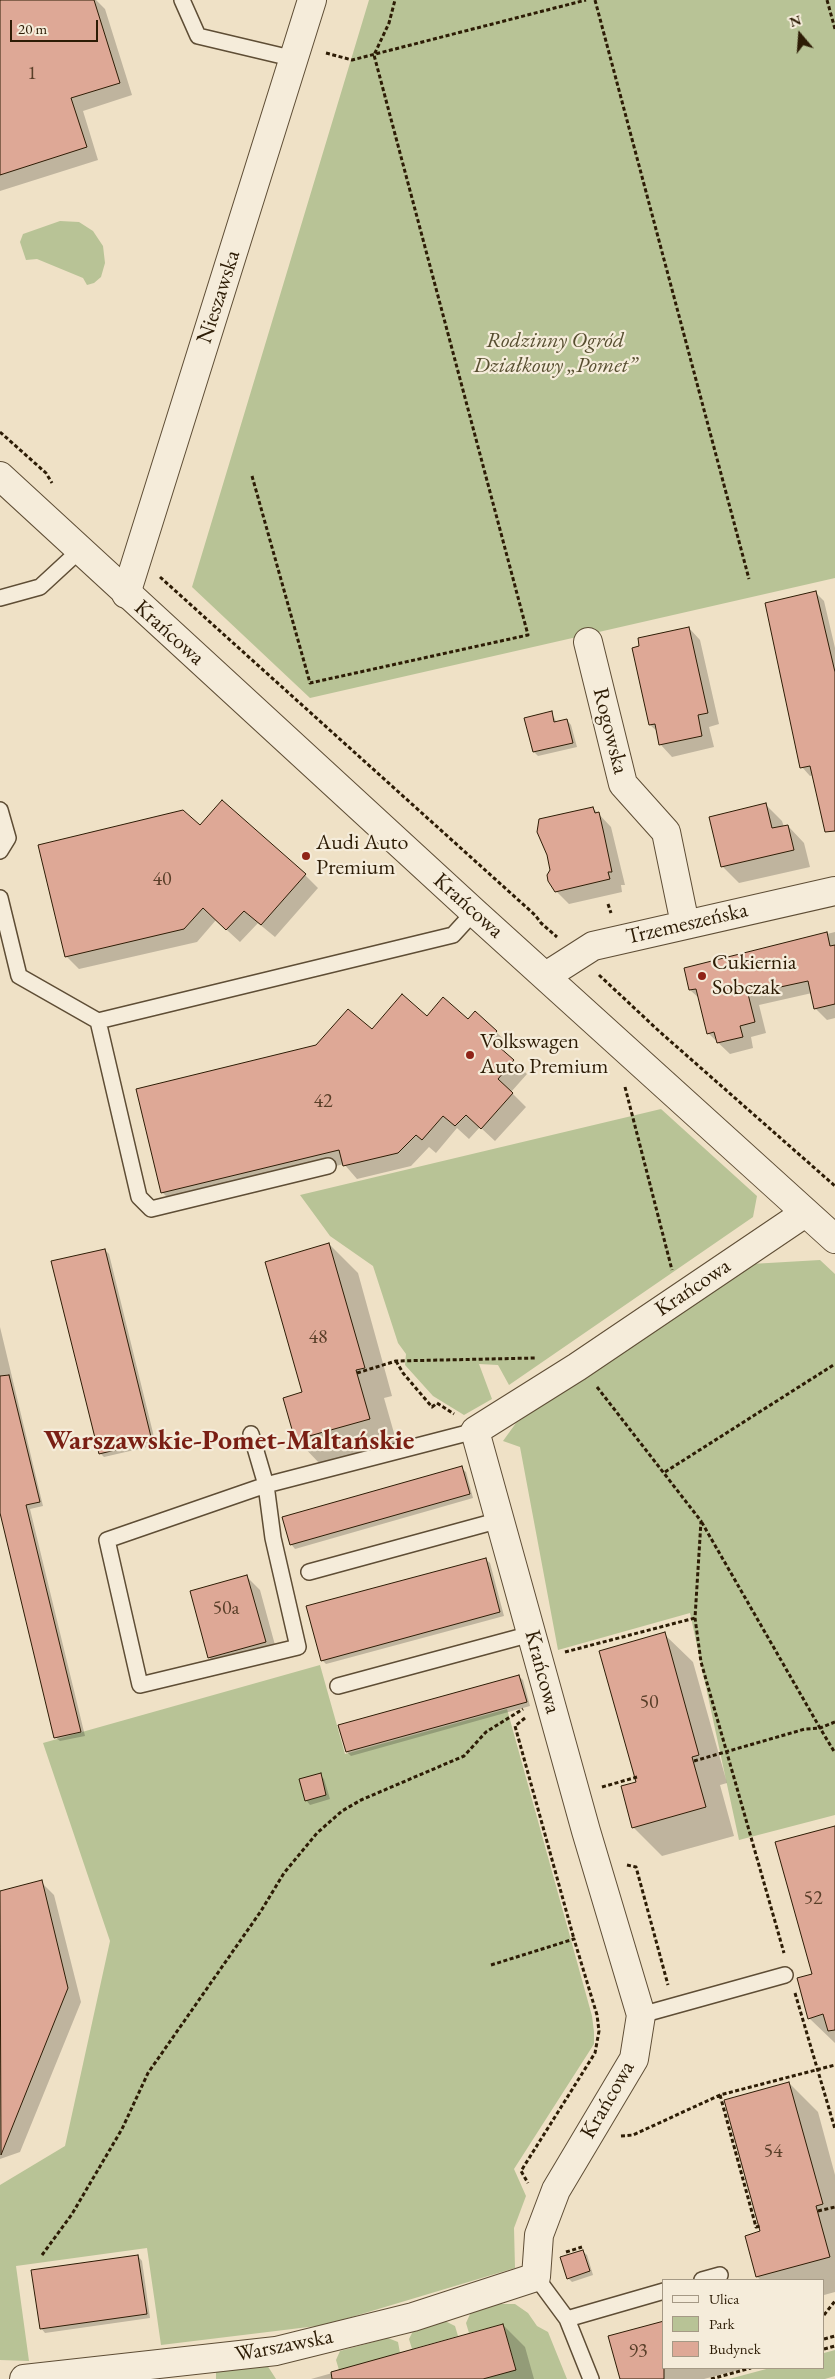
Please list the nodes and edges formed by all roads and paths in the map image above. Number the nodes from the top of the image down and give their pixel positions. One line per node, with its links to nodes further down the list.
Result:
1 (182, 0): 8 (lane)
2 (312, 0): 8 (street, Nieszawska)
3 (395, 0): 9 (path)
4 (586, 0): 9 (path)
5 (596, 0): 16 (path)
6 (828, 0): 7 (path)
7 (835, 29)
8 (297, 53): 9 (path); 15 (street, Nieszawska)
9 (374, 55): 12 (path)
10 (0, 432): 13 (path)
11 (0, 476): 14 (street, Krańcowa)
12 (252, 476)
13 (56, 490)
14 (79, 551): 17 (street, Krańcowa); 18 (lane)
15 (137, 561): 17 (street, Nieszawska); 26 (path)
16 (749, 579)
17 (126, 594): 24 (street, Krańcowa)
18 (0, 598)
19 (588, 642): 25 (street, Rogowska)
20 (0, 810): 21 (lane)
21 (0, 851)
22 (835, 891): 25 (street, Trzemeszeńska)
23 (0, 898): 28 (lane)
24 (474, 912): 27 (street, Krańcowa); 28 (lane)
25 (685, 924): 26 (street, Trzemeszeńska)
26 (579, 956): 27 (street, Trzemeszeńska); 29 (path)
27 (546, 976): 30 (street, Krańcowa)
28 (98, 1021): 31 (lane)
29 (660, 1032): 30 (path); 32 (path)
30 (637, 1060): 33 (street, Krańcowa); 35 (path)
31 (328, 1166)
32 (835, 1186)
33 (805, 1213): 34 (street, Krańcowa); 39 (street, Krańcowa)
34 (835, 1239)
35 (672, 1271)
36 (542, 1358): 37 (path)
37 (396, 1361): 40 (path); 41 (path)
38 (835, 1364): 43 (path)
39 (577, 1367): 41 (street, Krańcowa); 43 (path)
40 (357, 1373)
41 (466, 1423): 44 (lane); 45 (street, Krańcowa)
42 (251, 1434): 44 (lane)
43 (665, 1472): 46 (path)
44 (266, 1485): 44 (lane)
45 (500, 1520): 47 (lane); 49 (street, Krańcowa)
46 (701, 1521): 48 (path); 54 (path)
47 (309, 1572)
48 (695, 1618): 50 (path); 55 (path)
49 (532, 1634): 50 (street, Krańcowa); 51 (lane)
50 (539, 1660): 52 (street, Krańcowa)
51 (338, 1686)
52 (541, 1700): 61 (path); 65 (street, Krańcowa); 77 (path)
53 (835, 1722): 54 (path)
54 (820, 1728): 55 (path); 56 (path)
55 (728, 1752): 57 (path); 63 (path)
56 (835, 1753)
57 (694, 1762)
58 (637, 1777): 59 (path)
59 (596, 1788)
60 (620, 1864): 64 (path)
61 (574, 1939): 62 (path); 71 (path)
62 (492, 1965)
63 (788, 1974): 65 (lane); 67 (path)
64 (668, 1986)
65 (641, 2015): 79 (street, Krańcowa)
66 (835, 2065): 67 (path)
67 (817, 2069): 68 (path); 69 (path)
68 (720, 2095): 70 (path); 74 (path)
69 (835, 2129)
70 (633, 2135)
71 (529, 2186)
72 (835, 2207): 73 (path)
73 (818, 2211)
74 (761, 2226)
75 (582, 2247): 76 (path)
76 (562, 2253)
77 (42, 2255)
78 (720, 2275): 80 (lane)
79 (536, 2277): 84 (lane); 86 (street, Warszawska)
80 (706, 2279)
81 (662, 2292): 84 (lane)
82 (835, 2302): 83 (path)
83 (825, 2314)
84 (567, 2319): 87 (lane)
85 (747, 2369): 88 (path)
86 (24, 2379)
87 (591, 2379)
88 (711, 2379)

